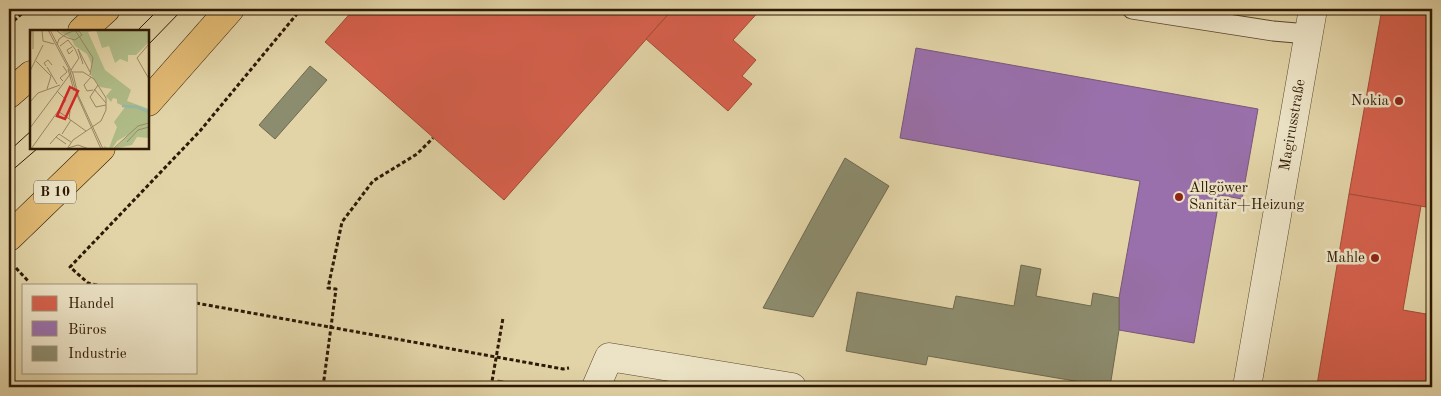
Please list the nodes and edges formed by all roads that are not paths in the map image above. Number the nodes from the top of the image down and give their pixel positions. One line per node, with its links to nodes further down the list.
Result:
1 (106, 9): 5 (main road)
2 (230, 9): 8 (main road)
3 (1132, 9): 4 (lane)
4 (1310, 22): 13 (street, Magirusstraße)
5 (83, 30)
6 (30, 76): 7 (main road)
7 (9, 94)
8 (149, 101)
9 (100, 149): 10 (main road, B 10)
10 (9, 238)
11 (596, 387): 12 (street)
12 (792, 387)
13 (1246, 387)

